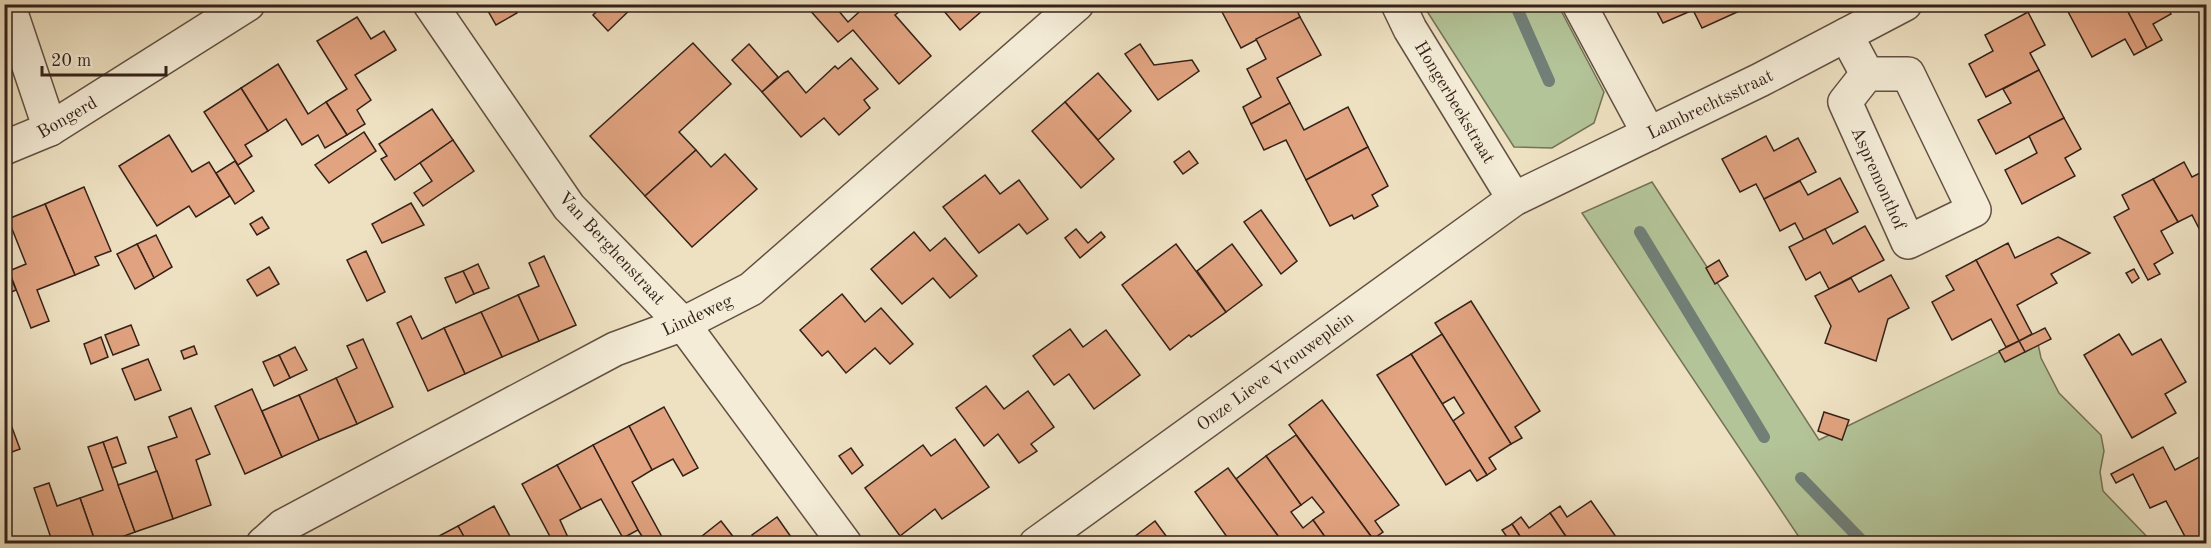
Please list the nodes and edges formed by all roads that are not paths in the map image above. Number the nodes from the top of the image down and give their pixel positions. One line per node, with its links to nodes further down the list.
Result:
1 (8, 4): 10 (street)
2 (248, 4): 10 (street, Bongerd)
3 (430, 4): 14 (street, Van Berghenstraat)
4 (1077, 4): 14 (street, Lindeweg)
5 (1398, 4): 13 (street, Hongerbeekstraat)
6 (1579, 4): 11 (street)
7 (1905, 4): 8 (street, Lambrechtsstraat)
8 (1846, 35): 9 (street); 11 (street, Lambrechtsstraat)
9 (1867, 74): 9 (street, Aspremonthof)
10 (50, 129): 12 (street, Bongerd)
11 (1649, 134): 13 (street, Lambrechtsstraat)
12 (4, 148)
13 (1514, 199): 17 (street, Onze Lieve Vrouweplein)
14 (683, 324): 15 (street, Lindeweg); 16 (street, Van Berghenstraat)
15 (263, 543)
16 (845, 543)
17 (1036, 543)

